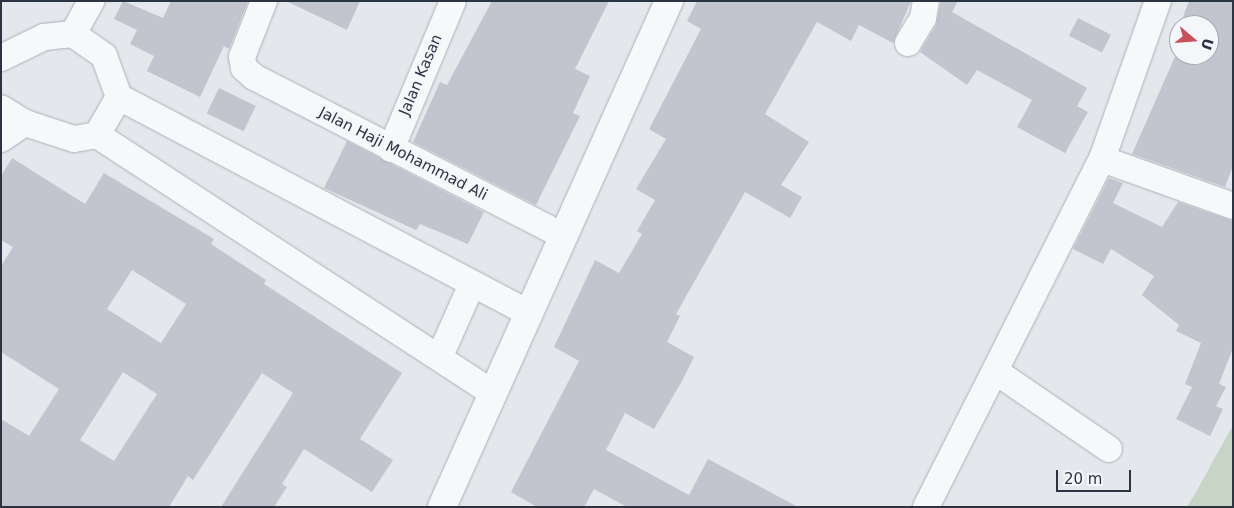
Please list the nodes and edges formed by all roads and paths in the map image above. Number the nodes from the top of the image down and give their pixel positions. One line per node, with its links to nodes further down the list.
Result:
1 (91, 1): 7 (street)
2 (264, 1): 15 (street, Jalan Haji Mohammad Ali)
3 (453, 1): 15 (street, Jalan Kasan)
4 (669, 1): 18 (street)
5 (926, 1): 8 (street)
6 (1158, 1): 16 (street)
7 (73, 34): 9 (street); 10 (street)
8 (908, 43)
9 (1, 58)
10 (119, 97): 13 (street); 19 (street)
11 (1, 108): 12 (street)
12 (25, 123): 13 (street); 14 (street)
13 (97, 135): 21 (street)
14 (1, 138)
15 (391, 149): 18 (street, Jalan Haji Mohammad Ali)
16 (1102, 159): 17 (street); 22 (street)
17 (1233, 206)
18 (564, 236): 20 (street)
19 (472, 284): 20 (street); 21 (street)
20 (529, 313): 23 (street)
21 (440, 356): 23 (street)
22 (995, 371): 24 (street); 26 (street)
23 (493, 393): 25 (street)
24 (1109, 449)
25 (442, 507)
26 (926, 507)

